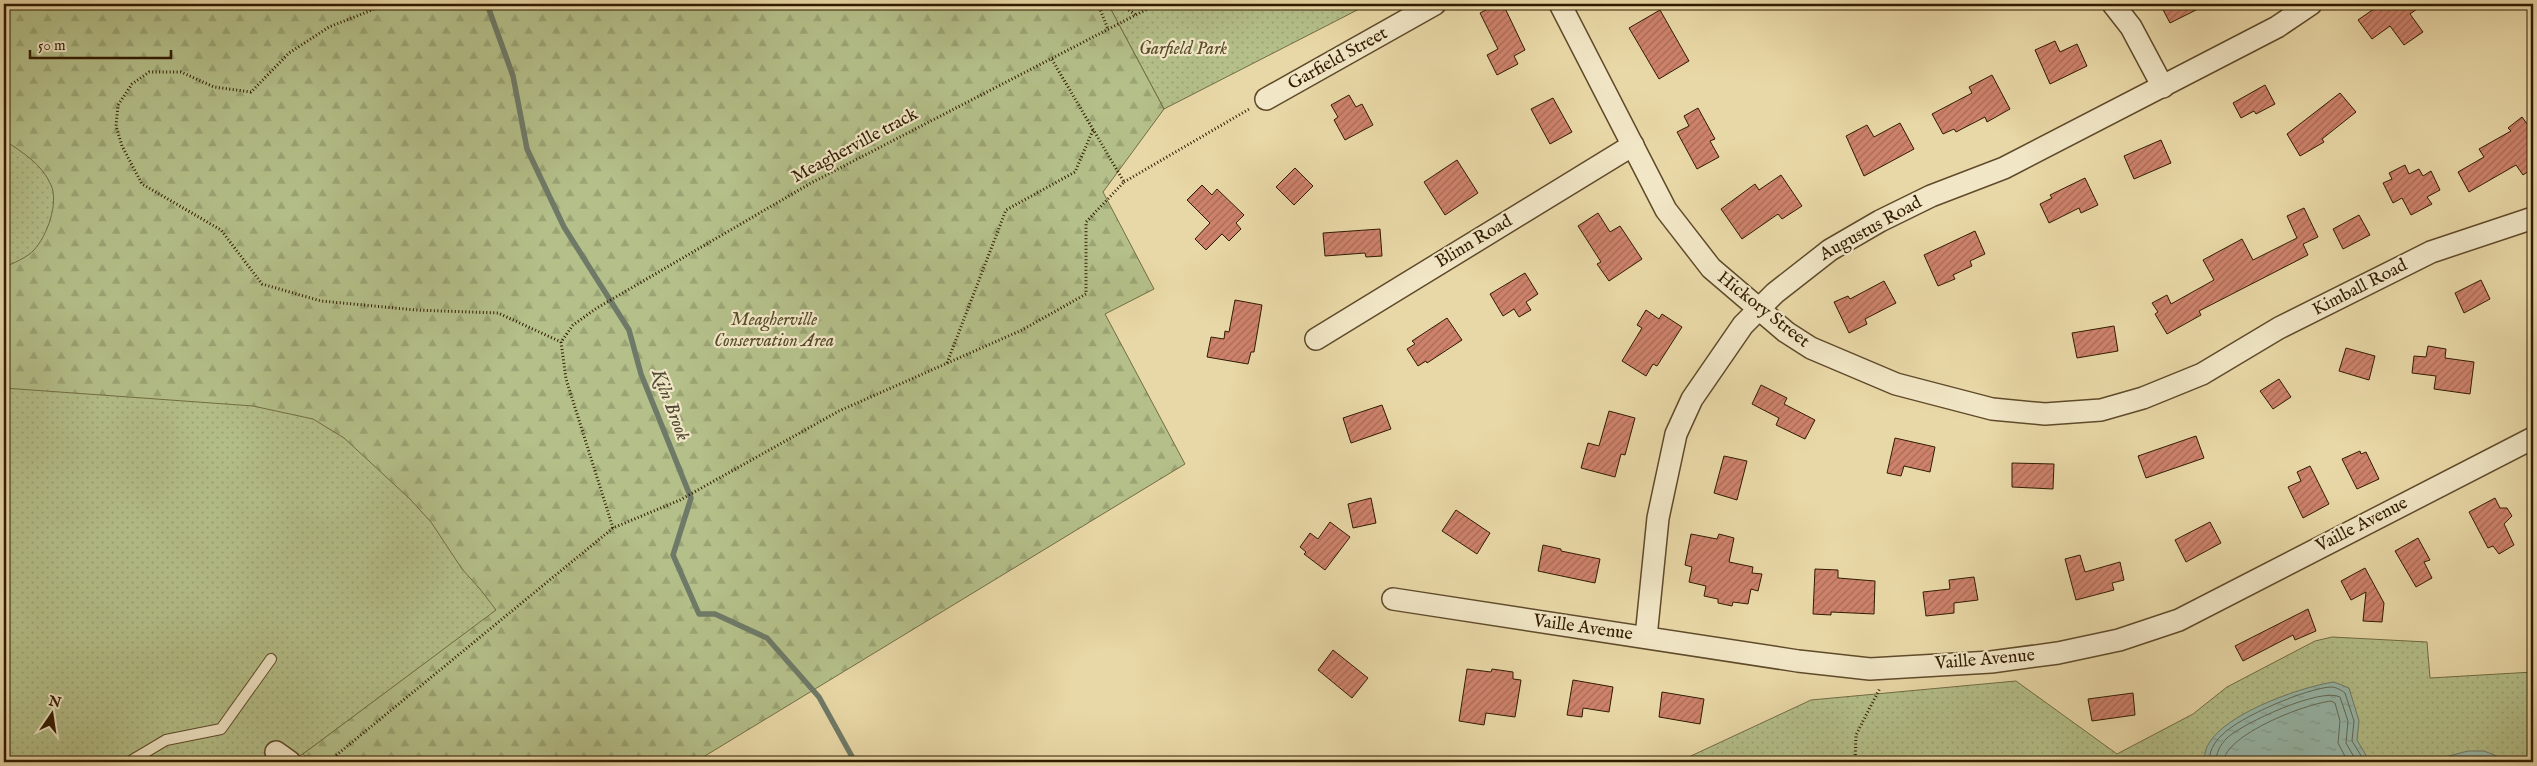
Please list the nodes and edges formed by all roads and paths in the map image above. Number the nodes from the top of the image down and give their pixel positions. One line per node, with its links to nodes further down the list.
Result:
1 (387, 4): 20 (path)
2 (1098, 4): 10 (path)
3 (1120, 4): 9 (path)
4 (1157, 4): 9 (path, Meagherville track)
5 (1435, 4): 13 (street, Garfield Street)
6 (1560, 4): 15 (street, Hickory Street)
7 (2113, 4): 12 (street)
8 (2311, 4): 12 (street, Augustus Road)
9 (1136, 15): 10 (path, Meagherville track)
10 (1108, 29): 11 (path, Meagherville track)
11 (1051, 58): 14 (path); 20 (path, Meagherville track)
12 (2163, 87): 18 (street, Augustus Road)
13 (1266, 99): 16 (path)
14 (1094, 130): 16 (path); 21 (path)
15 (1633, 146): 18 (street, Hickory Street); 19 (street, Blinn Road)
16 (1124, 182): 21 (path)
17 (2533, 218): 22 (street, Kimball Road)
18 (1758, 309): 22 (street, Hickory Street); 26 (street, Augustus Road)
19 (1316, 339)
20 (561, 342): 24 (path)
21 (947, 363): 24 (path)
22 (2196, 376)
23 (2533, 438): 28 (street, Vaille Avenue)
24 (613, 528): 30 (path)
25 (1393, 599): 26 (street, Vaille Avenue)
26 (1646, 637): 28 (street, Vaille Avenue)
27 (271, 659): 29 (lane)
28 (1885, 668): 31 (path)
29 (129, 762)
30 (328, 762)
31 (1855, 762)

